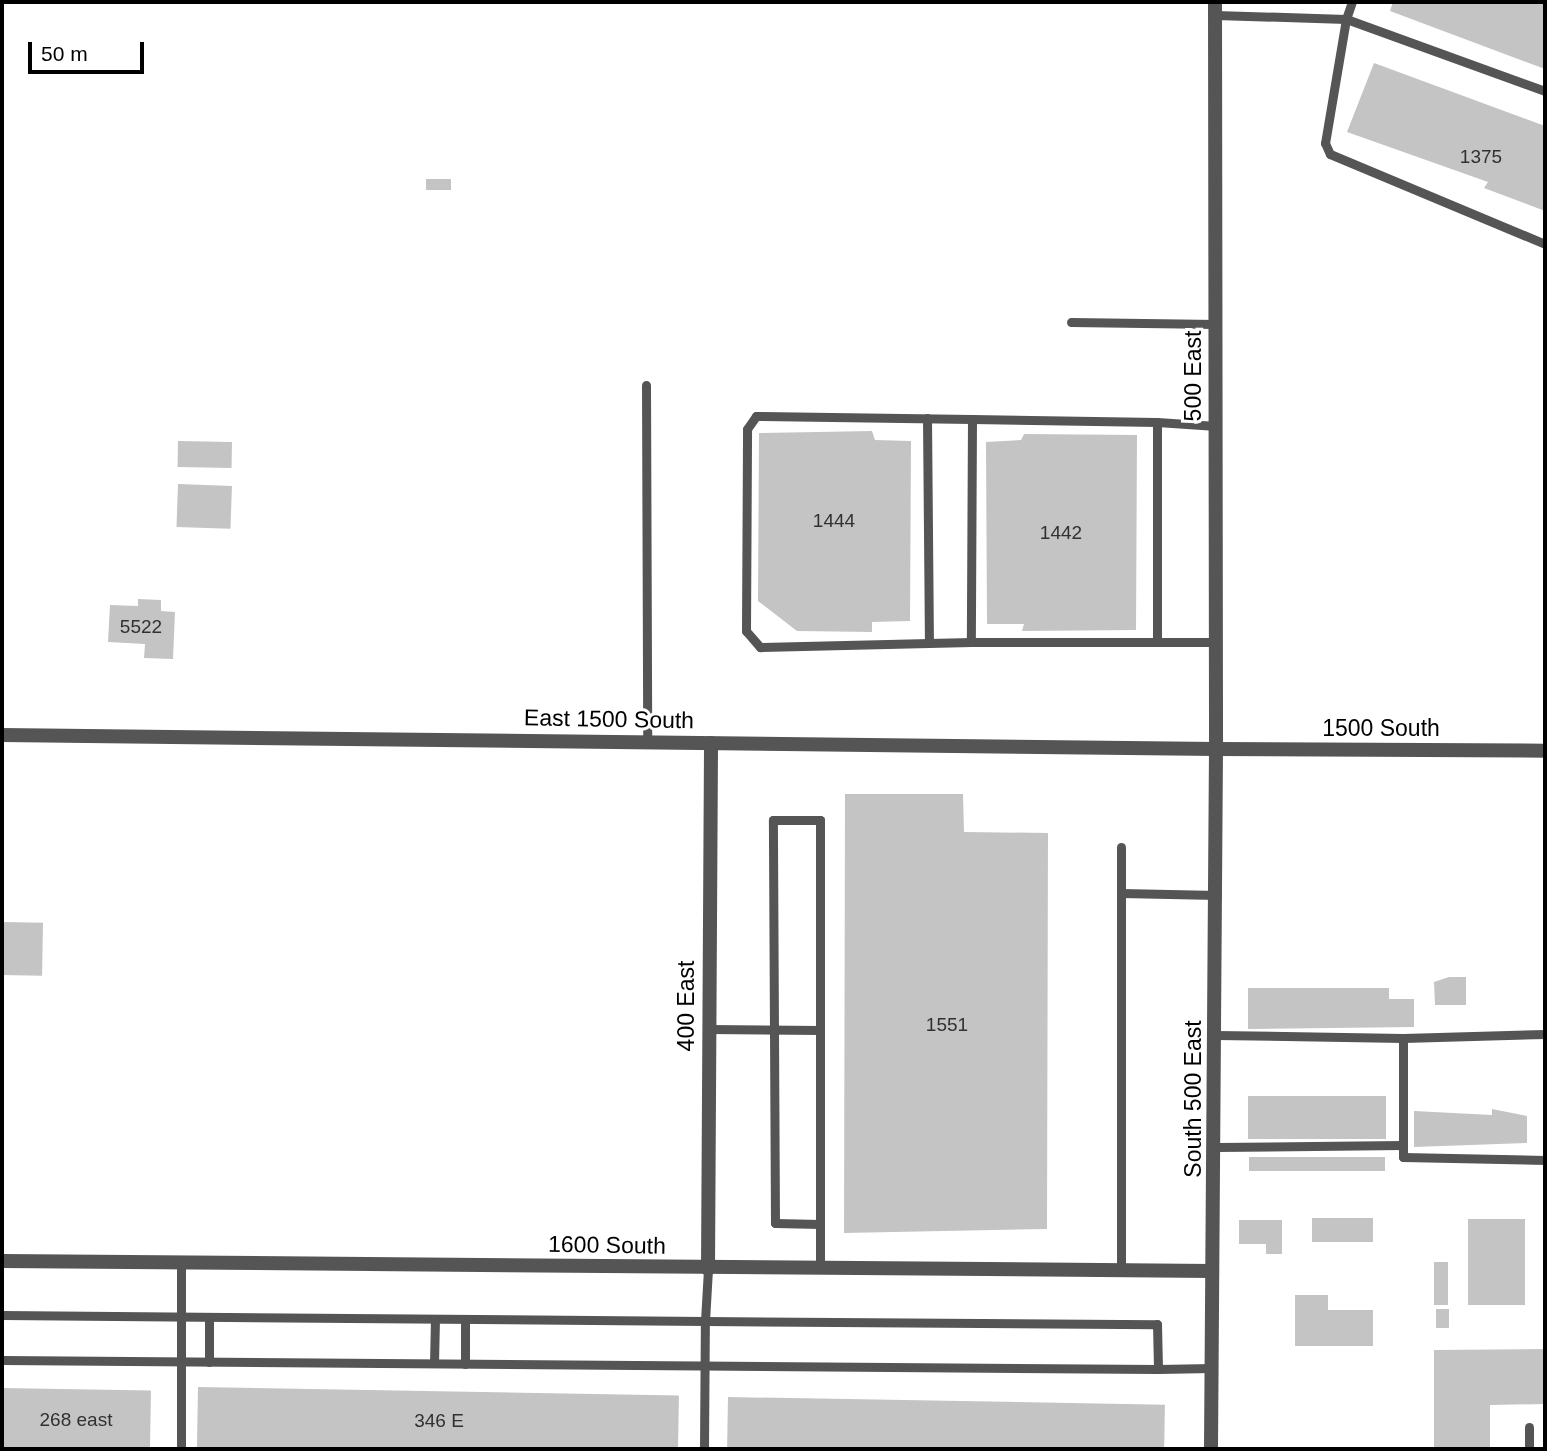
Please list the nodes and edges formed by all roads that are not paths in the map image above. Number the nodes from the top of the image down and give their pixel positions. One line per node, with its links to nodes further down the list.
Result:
1 (1352, 2): 3 (lane)
2 (1215, 8): 3 (lane); 7 (street, 500 East)
3 (1346, 19): 4 (lane); 5 (lane)
4 (1545, 91)
5 (1545, 244)
6 (1071, 322): 7 (lane)
7 (1216, 324): 12 (street, 500 East)
8 (646, 386): 18 (lane)
9 (927, 418): 10 (lane); 16 (lane); 16 (lane)
10 (972, 419): 11 (lane); 13 (lane)
11 (1157, 422): 12 (lane); 14 (lane)
12 (1216, 426): 15 (street, 500 East)
13 (971, 642): 14 (lane); 16 (lane)
14 (1157, 642): 15 (lane)
15 (1216, 642): 20 (street, 500 East)
16 (929, 643)
17 (2, 735): 18 (street, East 1500 South)
18 (647, 742): 19 (street, East 1500 South)
19 (711, 743): 20 (street, East 1500 South); 25 (street, 400 East)
20 (1216, 749): 21 (street, 1500 South); 24 (street, South 500 East)
21 (1545, 751)
22 (1121, 847): 23 (lane)
23 (1121, 893): 24 (lane); 39 (lane)
24 (1217, 895): 29 (street, South 500 East)
25 (708, 1029): 26 (lane); 37 (street, 400 East)
26 (774, 1029): 27 (lane); 27 (lane); 34 (lane)
27 (820, 1030): 34 (lane)
28 (1545, 1034): 30 (lane)
29 (1216, 1035): 30 (lane); 32 (street, South 500 East)
30 (1403, 1038): 31 (lane)
31 (1403, 1145): 32 (lane); 33 (lane)
32 (1217, 1147): 40 (street, South 500 East)
33 (1545, 1160)
34 (820, 1224): 38 (lane)
35 (2, 1261): 36 (street, 1600 South)
36 (181, 1263): 37 (street, 1600 South); 42 (lane)
37 (708, 1269): 38 (street, 1600 South); 46 (lane)
38 (820, 1269): 39 (street, 1600 South)
39 (1121, 1270): 40 (street, 1600 South)
40 (1212, 1271): 53 (street, South 500 East)
41 (2, 1315): 42 (lane)
42 (182, 1317): 43 (lane); 48 (lane)
43 (209, 1317): 44 (lane); 49 (lane)
44 (435, 1319): 45 (lane); 50 (lane)
45 (465, 1319): 46 (lane); 51 (lane)
46 (705, 1321): 52 (lane); 54 (lane)
47 (2, 1360): 48 (lane)
48 (182, 1361): 49 (lane); 56 (lane)
49 (209, 1362): 50 (lane)
50 (434, 1363): 51 (lane)
51 (465, 1364): 52 (lane)
52 (705, 1366): 54 (lane); 57 (lane)
53 (1212, 1368): 54 (lane); 58 (street, South 500 East)
54 (1158, 1369)
55 (1529, 1427): 59 (lane)
56 (181, 1449)
57 (704, 1449)
58 (1211, 1449)
59 (1529, 1449)

